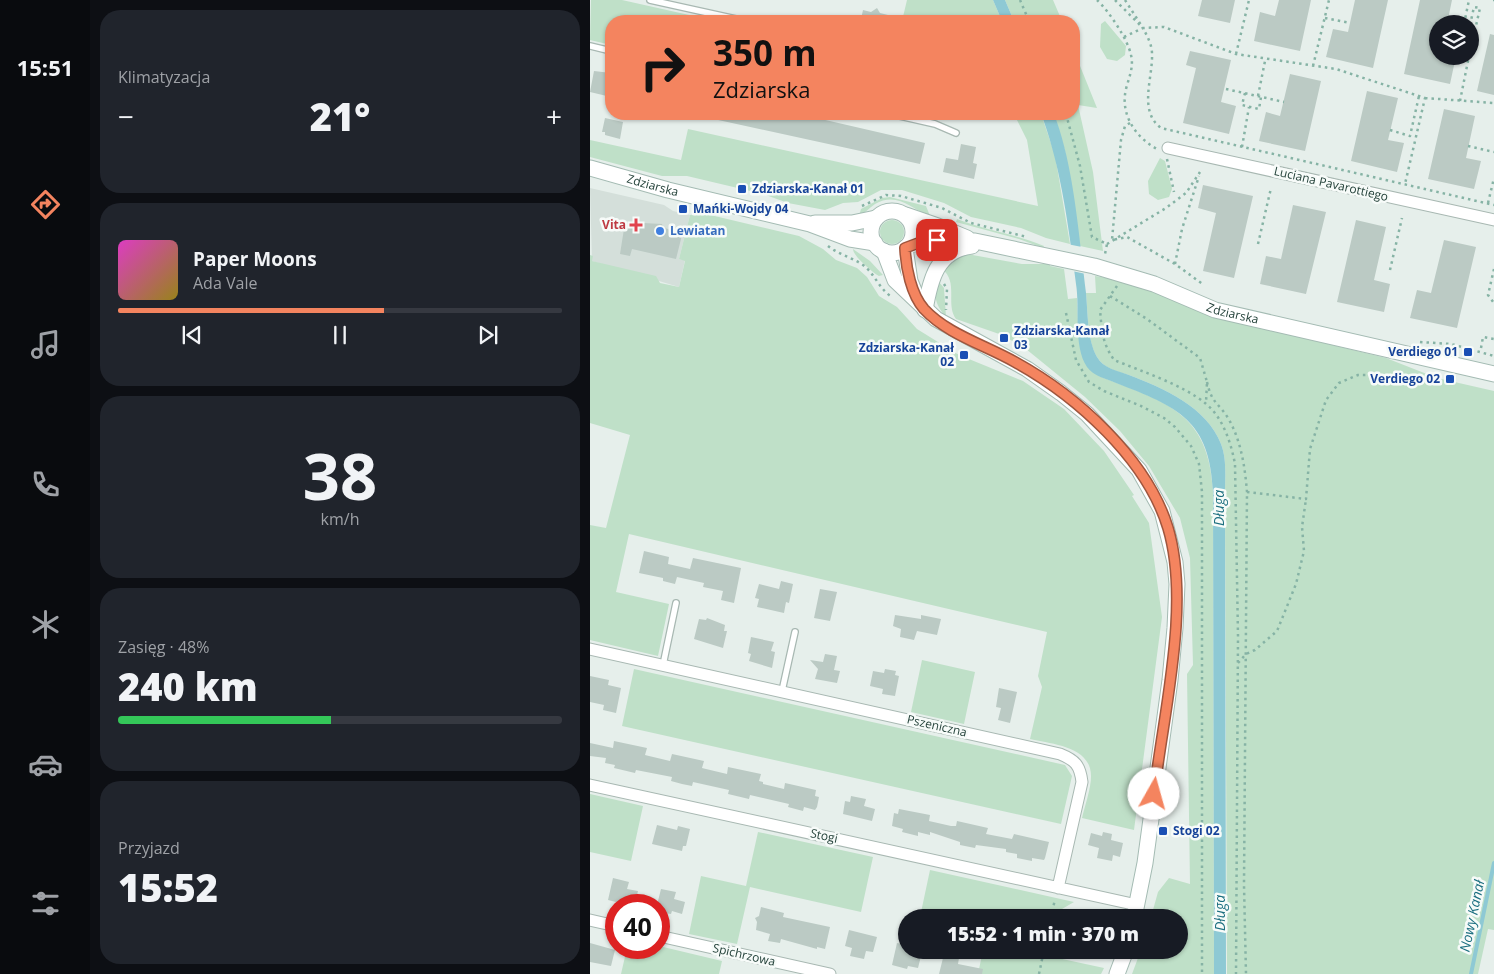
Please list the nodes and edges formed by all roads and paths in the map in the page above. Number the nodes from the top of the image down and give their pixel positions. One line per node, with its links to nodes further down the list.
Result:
1 (650, 0): 9 (lane)
2 (1020, 0): 10 (path)
3 (1097, 0): 17 (path)
4 (1115, 0): 16 (path)
5 (1125, 0): 16 (path)
6 (1249, 0): 20 (path)
7 (1329, 0): 14 (path)
8 (1469, 0): 11 (path)
9 (718, 15)
10 (1026, 15)
11 (1466, 15)
12 (1472, 15): 13 (path)
13 (1478, 15)
14 (1325, 18): 15 (path); 23 (path)
15 (1350, 23)
16 (1143, 28): 17 (path); 20 (path); 41 (path)
17 (1124, 37): 35 (path)
18 (590, 46): 19 (lane)
19 (605, 50)
20 (1236, 54): 21 (path)
21 (1266, 60): 23 (path); 26 (path)
22 (1467, 65): 29 (path)
23 (1313, 66): 27 (path)
24 (1226, 89): 25 (path)
25 (1245, 93): 26 (path); 32 (path)
26 (1260, 96): 30 (path); 32 (path)
27 (1418, 96): 28 (path); 38 (path)
28 (1425, 98): 29 (path); 39 (path)
29 (1460, 101): 31 (path)
30 (1284, 102)
31 (1494, 103)
32 (1250, 107): 41 (path)
33 (917, 120): 37 (lane)
34 (1068, 120): 61 (path)
35 (1130, 123): 42 (path); 58 (path)
36 (1390, 130): 38 (path)
37 (956, 133)
38 (1410, 136): 39 (path)
39 (1416, 138): 48 (path)
40 (1468, 146): 43 (path)
41 (1242, 147): 48 (path)
42 (1165, 151): 50 (path); 56 (street, Luciana Pavarottiego)
43 (1494, 152)
44 (590, 168): 45 (street, Zdziarska)
45 (611, 175): 46 (street, Zdziarska); 57 (street, Zdziarska)
46 (590, 177)
47 (1494, 178): 51 (path)
48 (1405, 184): 51 (path)
49 (1270, 188): 62 (path)
50 (1174, 192)
51 (1488, 203): 52 (path)
52 (1494, 205)
53 (906, 216): 54 (street); 60 (street, Zdziarska); 64 (street)
54 (876, 218): 57 (street, Zdziarska); 63 (street)
55 (1402, 218): 70 (path)
56 (1494, 220)
57 (810, 224): 59 (street, Zdziarska)
58 (1112, 240): 61 (path); 68 (path); 68 (path)
59 (849, 243): 63 (street, Zdziarska); 65 (path); 72 (street)
60 (982, 243): 64 (street, Zdziarska); 66 (street, Zdziarska); 81 (street)
61 (1107, 244): 66 (path)
62 (1258, 244)
63 (879, 247): 64 (street); 72 (street)
64 (907, 247): 81 (street)
65 (844, 256): 67 (path); 75 (path)
66 (1101, 258): 71 (street, Zdziarska)
67 (842, 260)
68 (1175, 264): 76 (path)
69 (1494, 269): 73 (path)
70 (1390, 270)
71 (1121, 273): 79 (path); 87 (street, Zdziarska)
72 (891, 274): 81 (street)
73 (1493, 278): 80 (path)
74 (940, 280): 82 (path)
75 (877, 282)
76 (1204, 285)
77 (1202, 288): 78 (path)
78 (1208, 291)
79 (1110, 296): 89 (path); 90 (path)
80 (1494, 303)
81 (922, 306): 82 (street)
82 (950, 329): 104 (street)
83 (1494, 339): 85 (path)
84 (1416, 342): 86 (path)
85 (1481, 348)
86 (1494, 356)
87 (1494, 374)
88 (1377, 375): 92 (path)
89 (1207, 382): 90 (path); 91 (path)
90 (1206, 403): 98 (path)
91 (1247, 492): 92 (path); 96 (path)
92 (1306, 499): 96 (path)
93 (676, 604): 97 (lane)
94 (795, 632): 99 (lane)
95 (590, 649): 97 (street, Pszeniczna)
96 (1246, 654): 98 (path); 114 (path)
97 (663, 665): 99 (street, Pszeniczna)
98 (1237, 665): 113 (path)
99 (782, 691): 101 (street, Pszeniczna)
100 (590, 785): 101 (street, Stogi)
101 (1058, 888): 102 (path); 103 (street)
102 (1053, 909)
103 (1129, 909)
104 (1136, 909)
105 (590, 920): 106 (street)
106 (605, 923)
107 (670, 938): 110 (street, Spichrzowa)
108 (1042, 959): 111 (path)
109 (1123, 959): 112 (street)
110 (830, 974)
111 (1039, 974)
112 (1117, 974)
113 (1236, 974)
114 (1246, 974)

